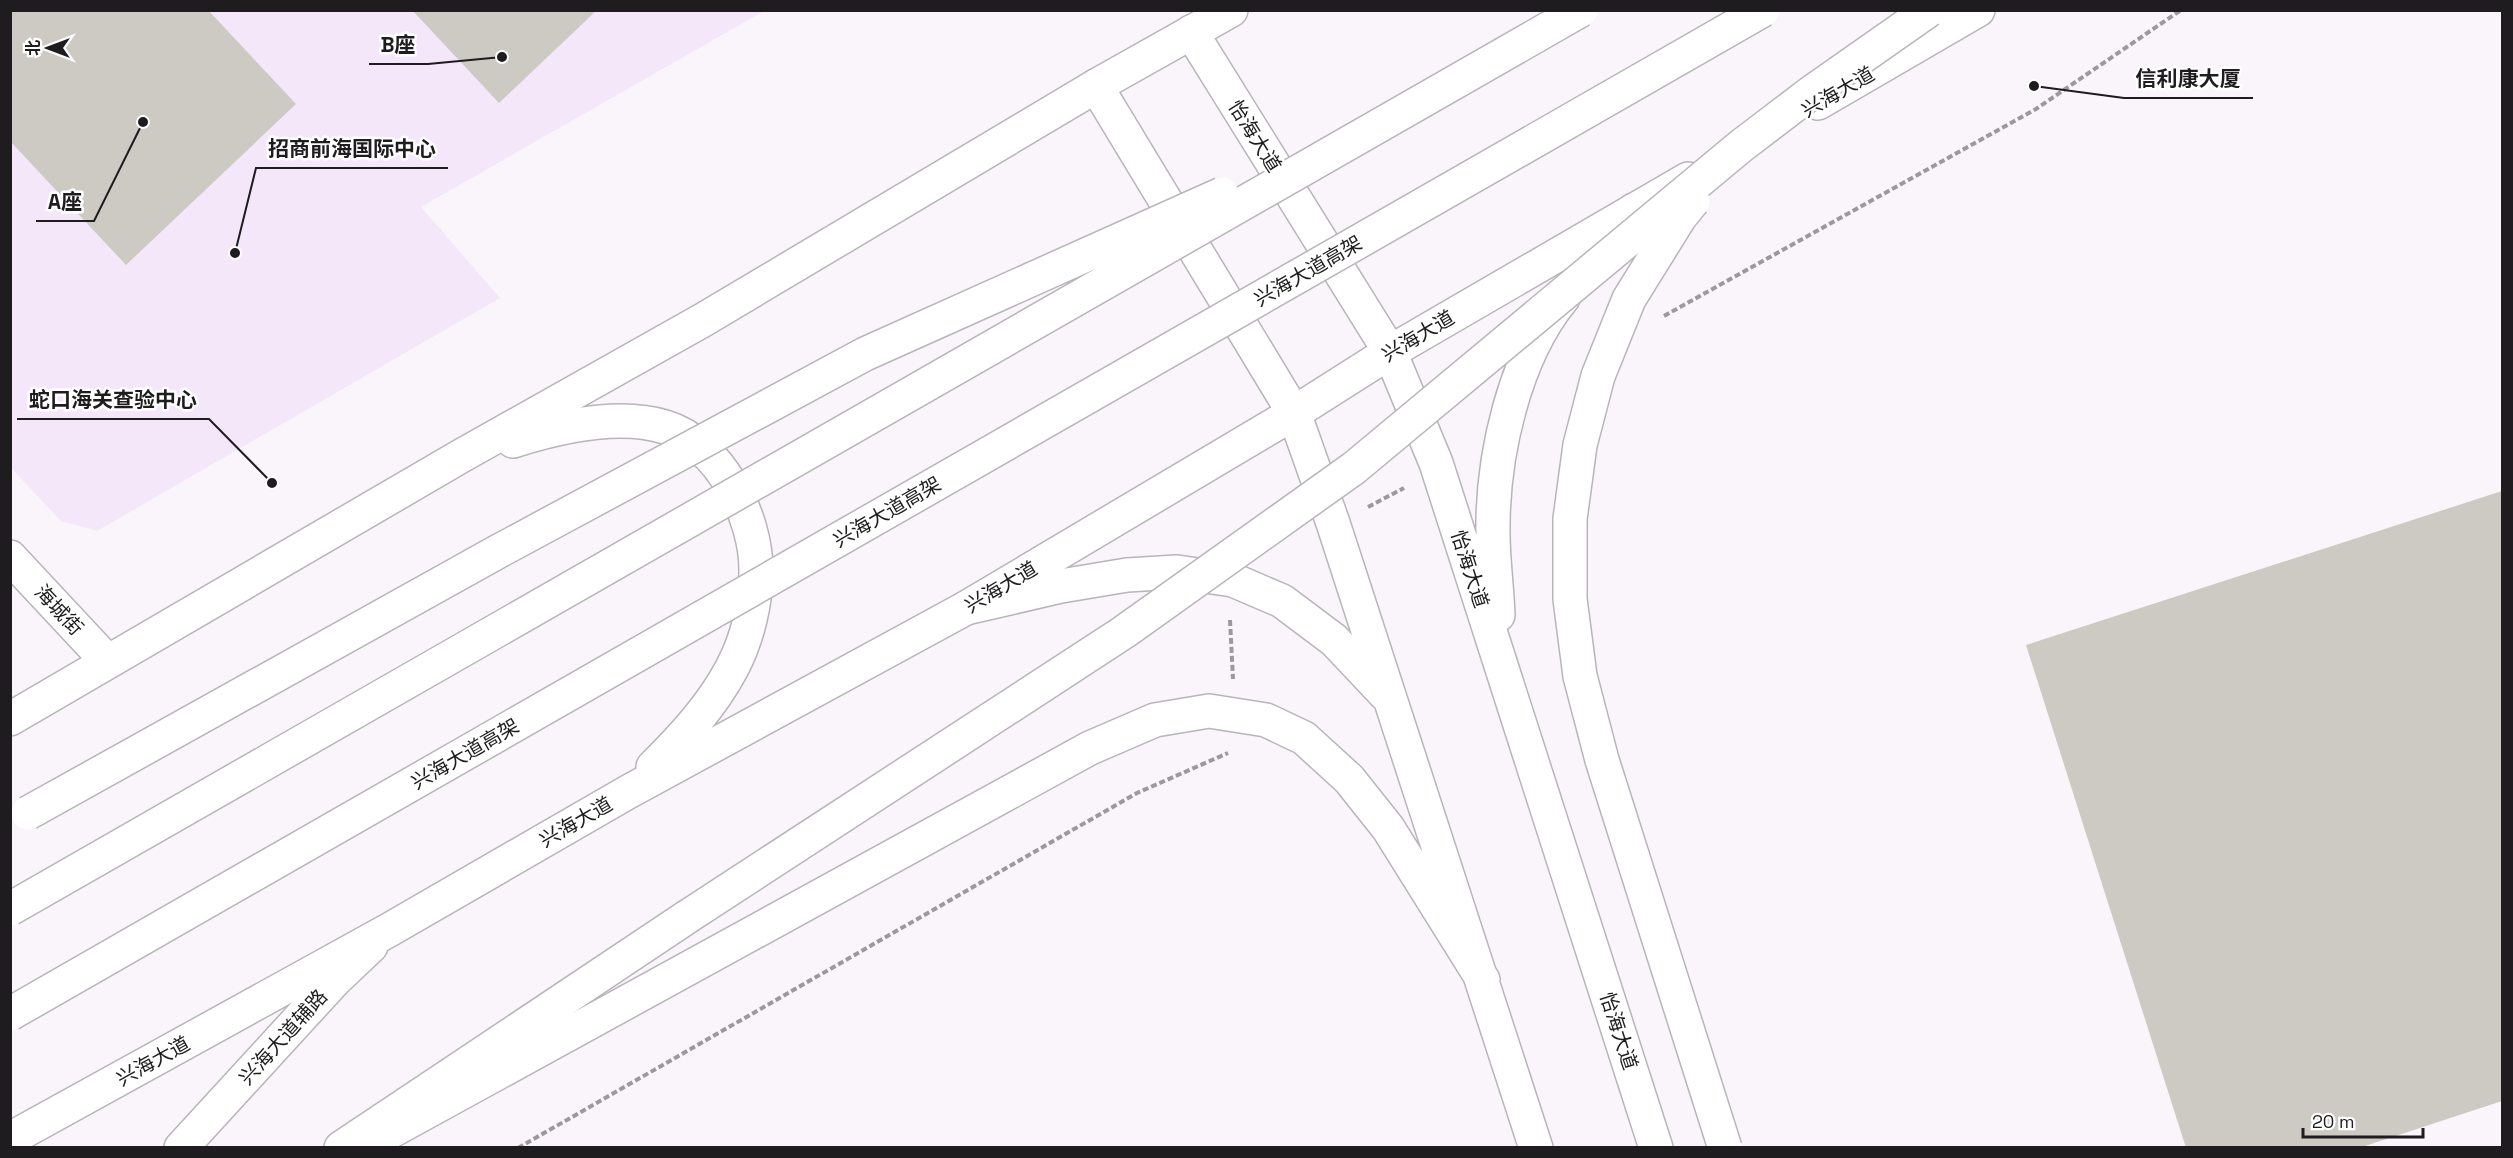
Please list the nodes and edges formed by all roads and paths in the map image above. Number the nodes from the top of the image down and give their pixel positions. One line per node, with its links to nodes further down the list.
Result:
1 (1231, 10): 7 (main road)
2 (1581, 10): 9 (main road, bridge)
3 (1763, 10): 29 (main road, 兴海大道高架, bridge)
4 (1929, 10): 10 (main road, bridge)
5 (1978, 10): 11 (main road, 兴海大道)
6 (2181, 10): 12 (path)
7 (1191, 32): 8 (main road); 13 (main road, 怡海大道)
8 (1096, 86): 14 (main road); 15 (main road)
9 (1396, 116): 25 (main road, bridge); 26 (main road, bridge)
10 (1741, 146): 32 (main road, bridge); 37 (main road, bridge)
11 (1634, 210): 13 (main road, 兴海大道); 20 (main road)
12 (1659, 319)
13 (1390, 352): 14 (main road, 兴海大道); 20 (main road, 怡海大道)
14 (1294, 413): 18 (main road, 兴海大道); 21 (main road)
15 (461, 456): 19 (main road); 24 (main road)
16 (10, 557): 19 (main road, 海城街)
17 (1242, 584): 18 (main road); 21 (main road); 22 (path)
18 (966, 608): 24 (main road, 兴海大道)
19 (108, 662): 23 (main road)
20 (1502, 668): 36 (main road, 怡海大道)
21 (1391, 700): 28 (main road)
22 (1234, 715): 28 (main road); 33 (main road); 34 (path)
23 (10, 719)
24 (628, 792): 27 (main road, 兴海大道)
25 (19, 818)
26 (10, 909)
27 (389, 930): 30 (main road, 兴海大道); 31 (main road, 兴海大道辅路)
28 (1483, 980): 35 (main road)
29 (10, 1014)
30 (10, 1139)
31 (181, 1148)
32 (341, 1148)
33 (362, 1148)
34 (518, 1148)
35 (1536, 1148)
36 (1656, 1148)
37 (1725, 1148)

